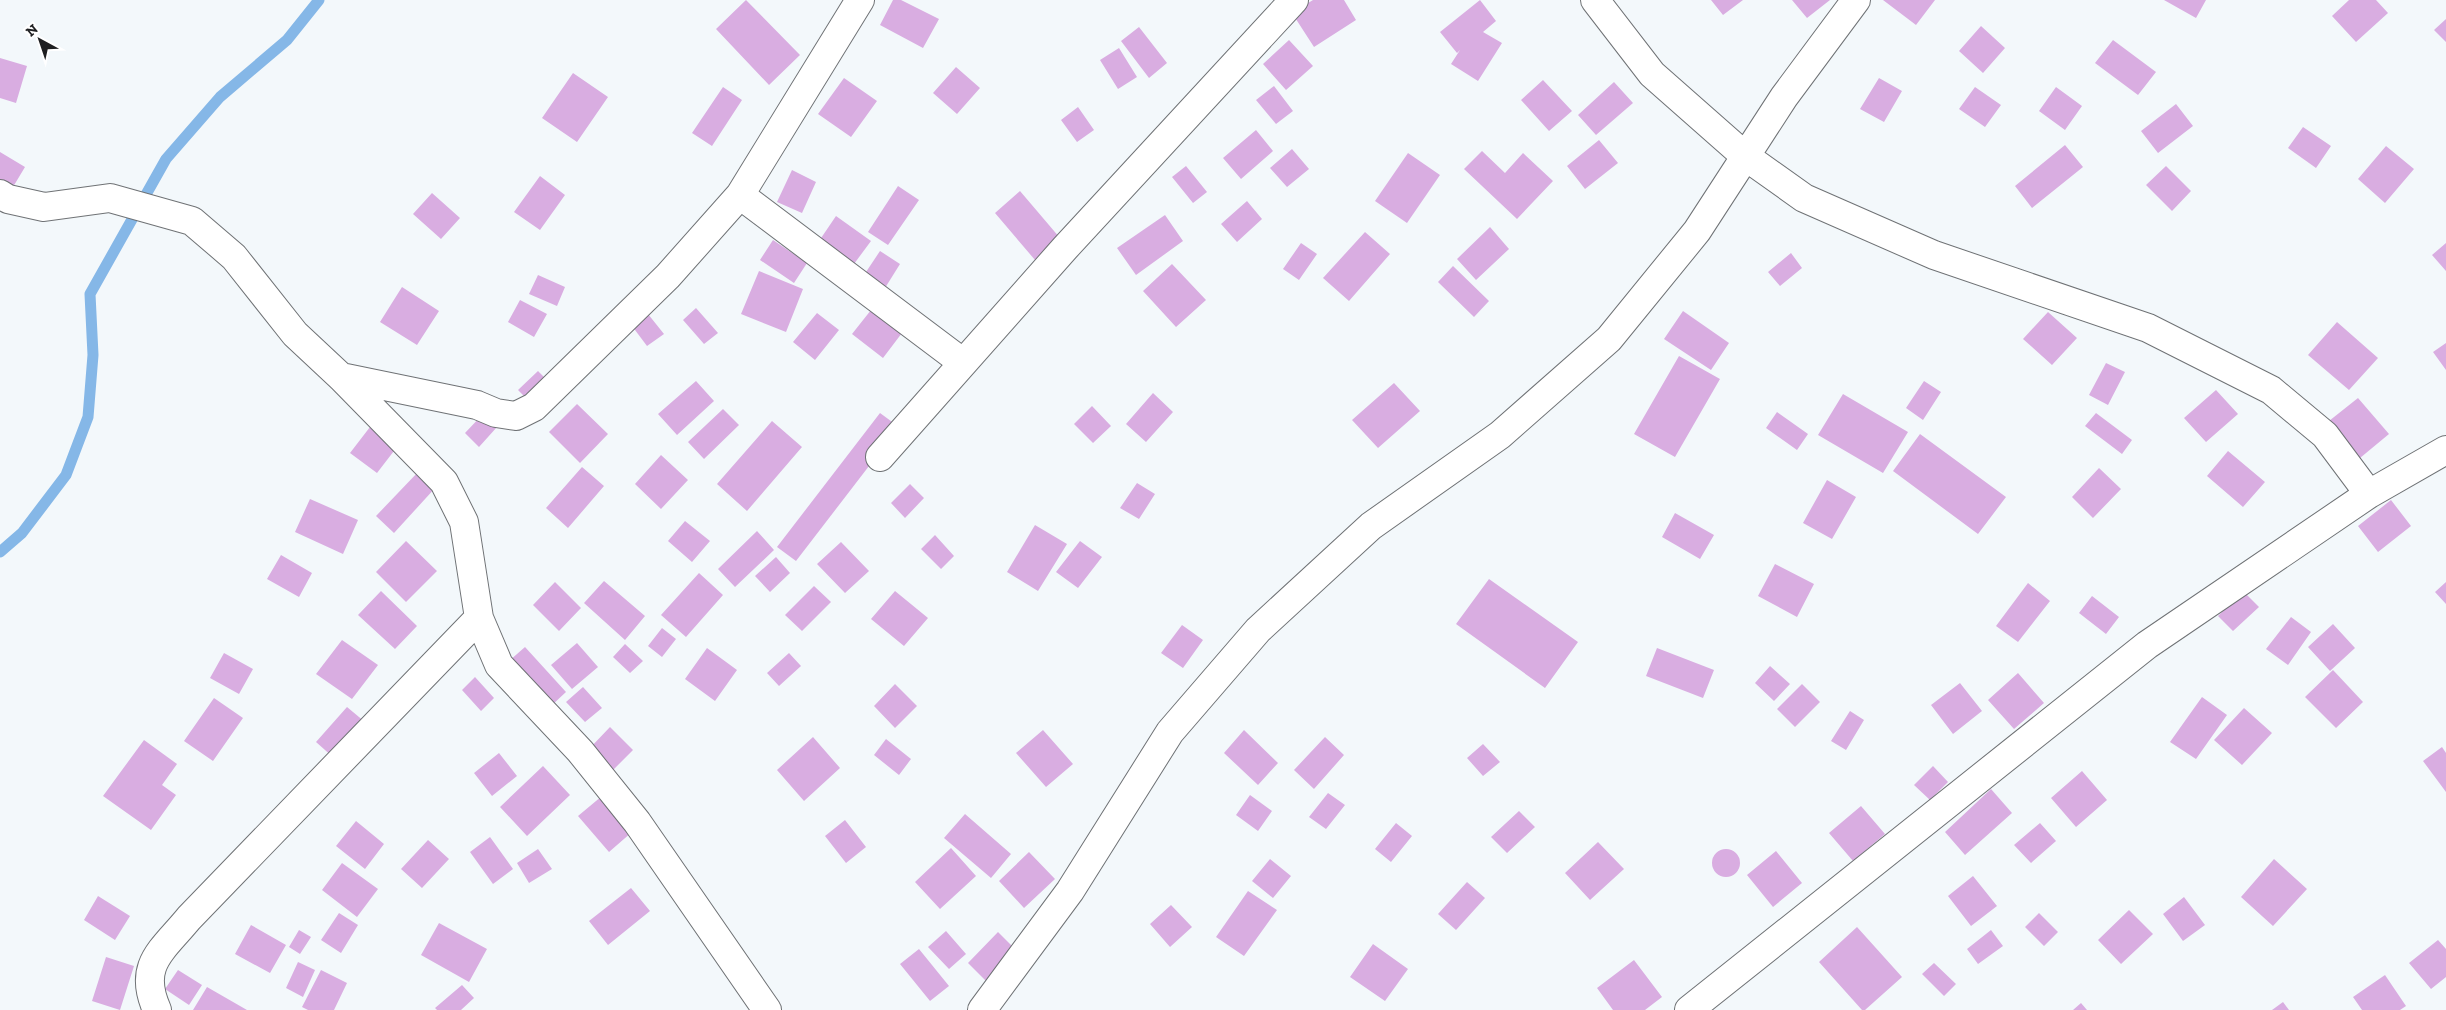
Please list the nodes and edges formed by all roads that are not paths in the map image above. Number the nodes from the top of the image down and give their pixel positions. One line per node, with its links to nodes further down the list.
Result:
1 (860, 0): 7 (street)
2 (1294, 0): 8 (street)
3 (1594, 0): 5 (street)
4 (1856, 0): 5 (street)
5 (1746, 156): 12 (street); 16 (street)
6 (0, 194): 9 (street)
7 (740, 195): 8 (street); 9 (street)
8 (962, 362): 11 (street)
9 (342, 377): 13 (street)
10 (2446, 450): 12 (street)
11 (880, 457)
12 (2369, 494): 17 (street)
13 (479, 618): 14 (street); 15 (street)
14 (157, 1010)
15 (767, 1010)
16 (982, 1010)
17 (1689, 1010)

